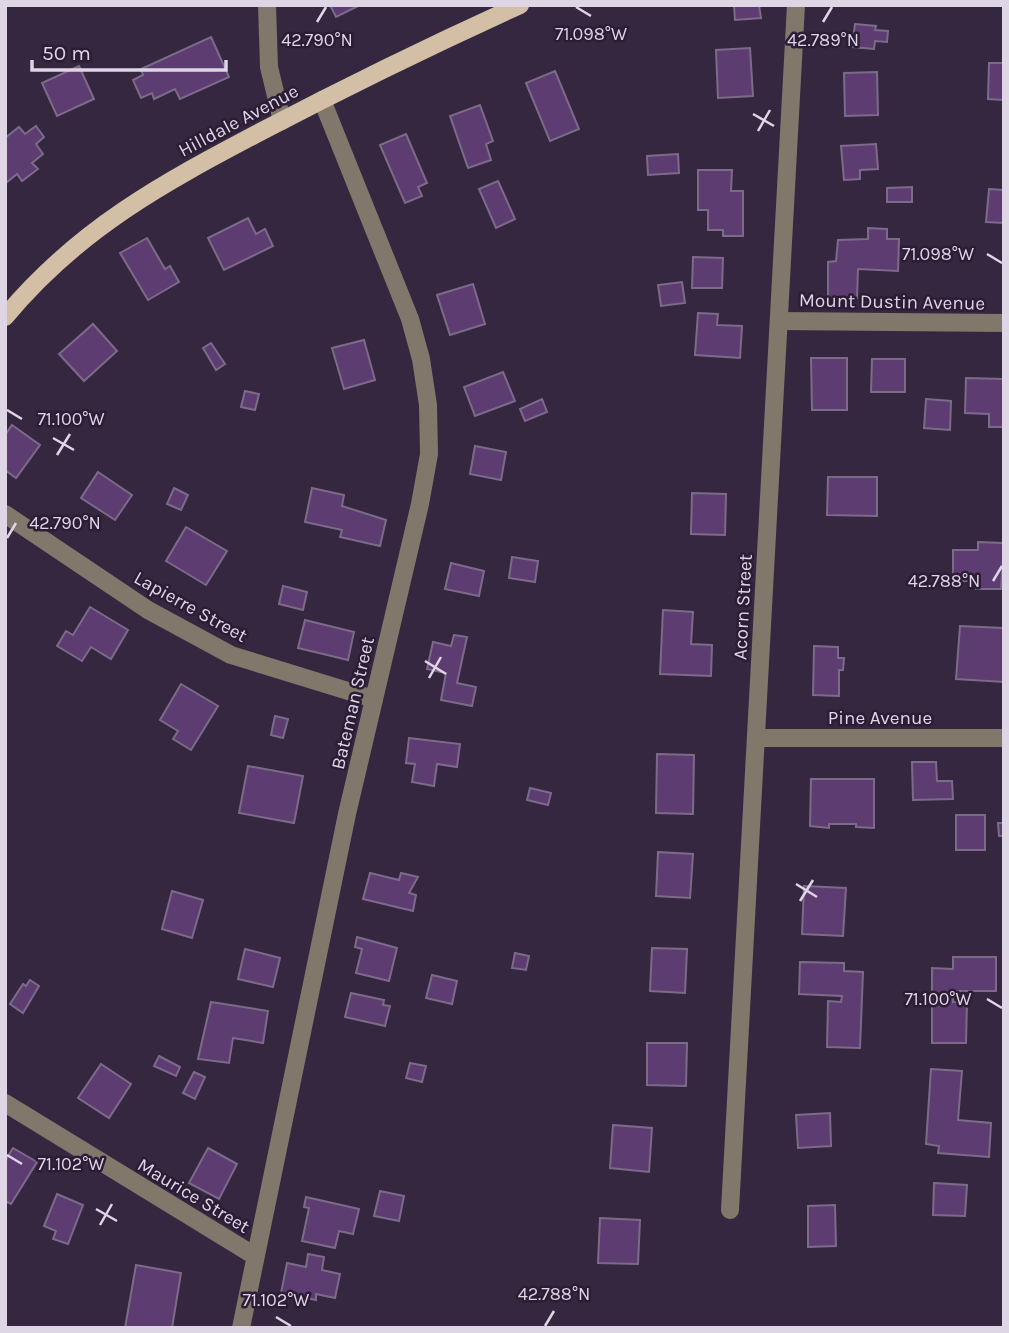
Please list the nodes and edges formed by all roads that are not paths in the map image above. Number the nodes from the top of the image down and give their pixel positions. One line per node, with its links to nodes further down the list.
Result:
1 (267, 5): 5 (street)
2 (520, 5): 4 (main road, Hilldale Avenue)
3 (796, 5): 7 (street, Acorn Street)
4 (322, 100): 5 (main road, Hilldale Avenue); 10 (street, Bateman Street)
5 (282, 121): 6 (main road, Hilldale Avenue)
6 (5, 317)
7 (779, 321): 8 (street, Mount Dustin Avenue); 11 (street, Acorn Street)
8 (1004, 323)
9 (5, 514): 10 (street, Lapierre Street)
10 (374, 699): 15 (street, Bateman Street)
11 (756, 738): 12 (street, Pine Avenue); 14 (street, Acorn Street)
12 (1004, 738)
13 (5, 1103): 15 (street, Maurice Street)
14 (730, 1210)
15 (255, 1255): 16 (street, Bateman Street)
16 (241, 1328)

